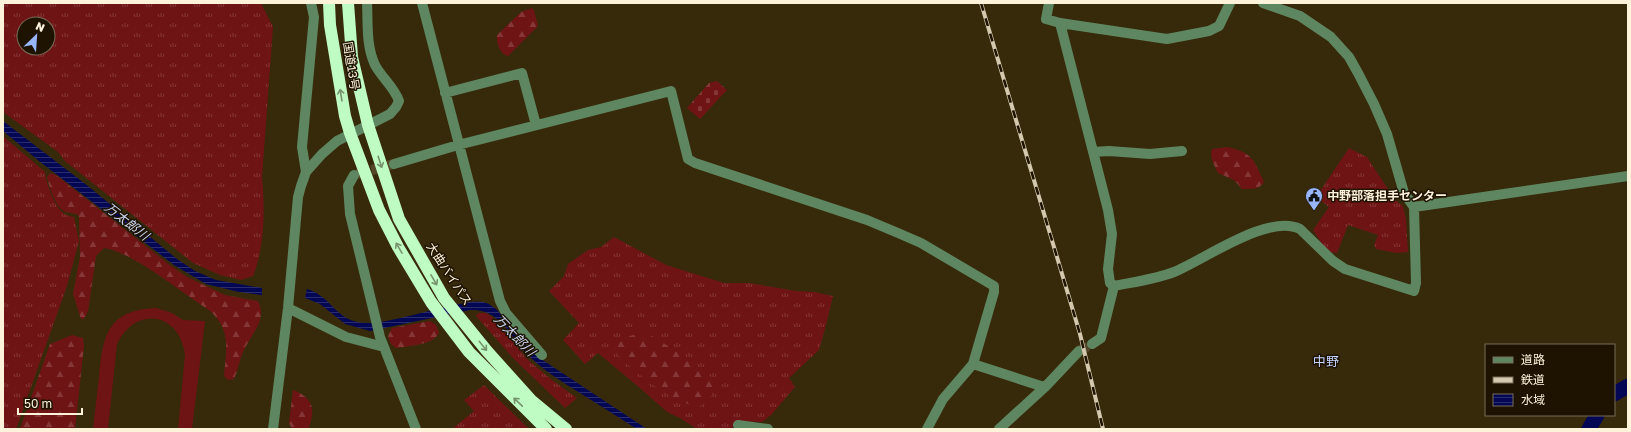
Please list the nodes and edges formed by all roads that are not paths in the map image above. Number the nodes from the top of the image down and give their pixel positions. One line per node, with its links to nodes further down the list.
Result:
1 (311, 3): 18 (street)
2 (329, 3): 13 (highway, 国道13号, one-way to 2)
3 (348, 3): 11 (highway, 国道13号)
4 (367, 3): 11 (street)
5 (422, 3): 10 (street)
6 (1049, 3): 9 (street)
7 (1230, 3): 9 (street)
8 (1263, 3): 21 (street)
9 (1060, 23): 16 (street)
10 (445, 93): 12 (street); 14 (street)
11 (368, 125): 13 (street); 34 (highway, 大曲バイパス, one-way to 34)
12 (536, 125): 14 (street); 28 (street)
13 (350, 133): 18 (street); 33 (highway, one-way to 13)
14 (458, 145): 17 (street); 27 (street)
15 (1182, 151): 16 (street)
16 (1093, 152): 22 (street)
17 (394, 164)
18 (306, 172): 23 (street)
19 (354, 175): 24 (street)
20 (1628, 176): 21 (street)
21 (1414, 207): 22 (street)
22 (1114, 286): 25 (street)
23 (288, 308): 24 (street); 31 (street)
24 (382, 342): 32 (street)
25 (1092, 344)
26 (1078, 351): 29 (street)
27 (542, 355)
28 (973, 364): 29 (street); 36 (street)
29 (1044, 387): 37 (street)
30 (738, 425): 35 (street)
31 (275, 428)
32 (416, 429)
33 (546, 429)
34 (566, 429)
35 (768, 429)
36 (927, 429)
37 (999, 429)

